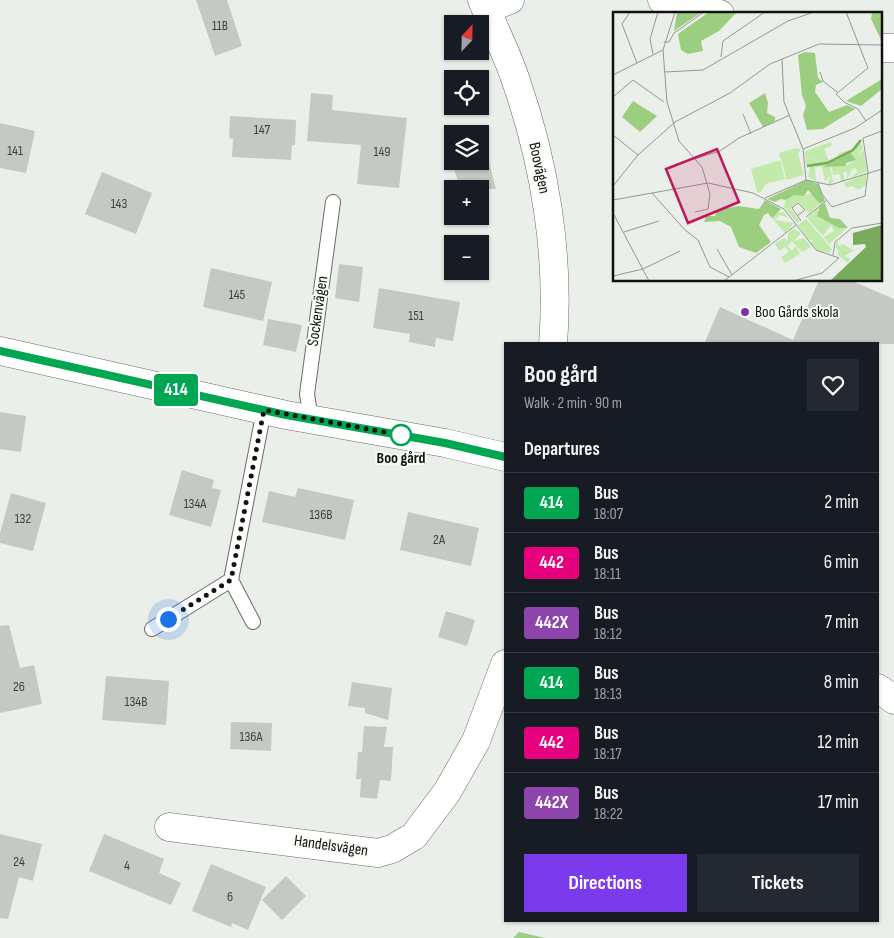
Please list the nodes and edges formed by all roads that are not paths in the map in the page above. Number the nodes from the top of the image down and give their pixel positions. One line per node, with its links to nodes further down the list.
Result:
1 (662, 0): 3 (street)
2 (492, 3): 5 (street, Boovägen)
3 (712, 12)
4 (333, 202): 8 (lane, Sockenvägen)
5 (553, 342)
6 (0, 351): 7 (street)
7 (264, 410): 8 (street); 10 (lane)
8 (311, 420): 9 (street)
9 (504, 456)
10 (231, 580): 11 (lane); 12 (lane)
11 (253, 622)
12 (152, 628)
13 (504, 667): 16 (street, Handelsvägen)
14 (879, 689): 15 (street)
15 (894, 700)
16 (169, 827)

